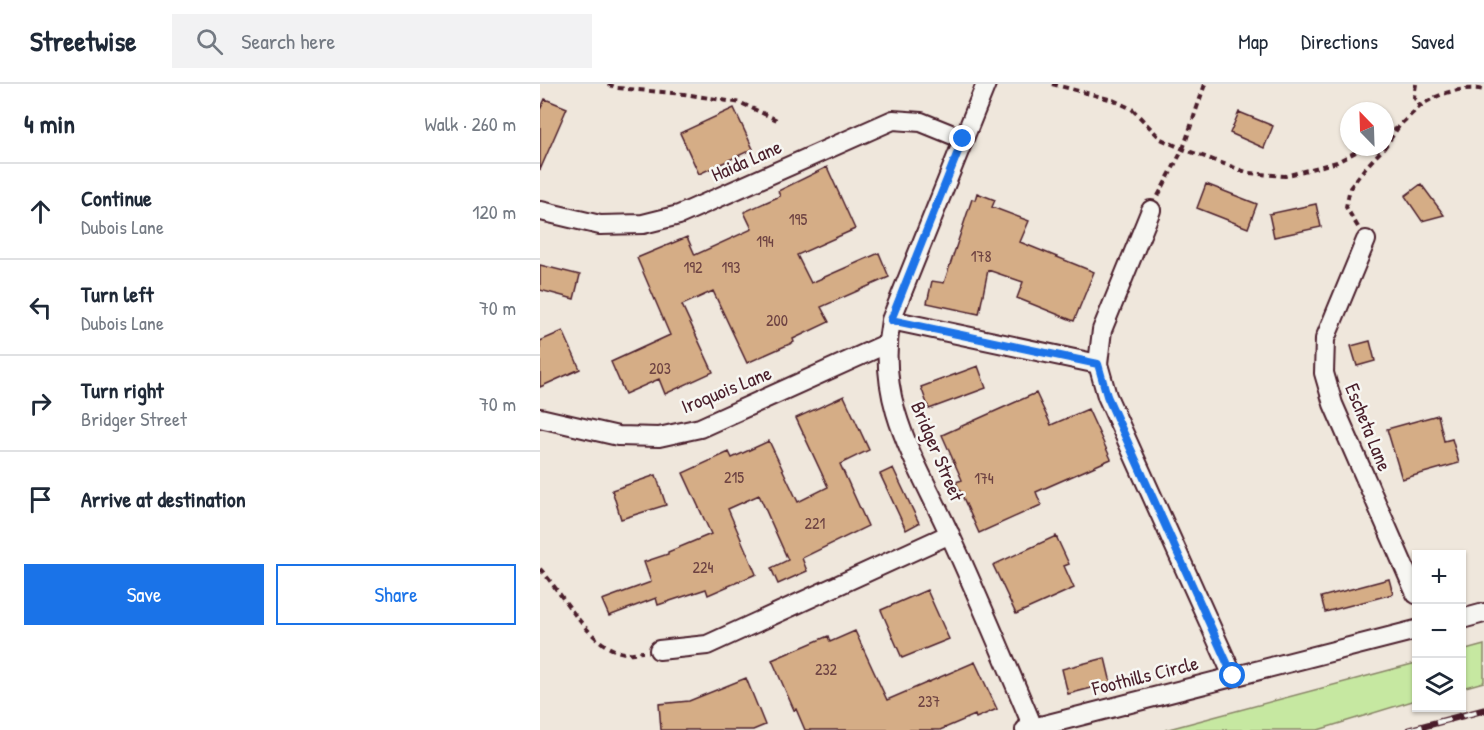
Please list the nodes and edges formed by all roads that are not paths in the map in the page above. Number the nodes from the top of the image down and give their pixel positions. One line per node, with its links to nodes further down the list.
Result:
1 (986, 84): 2 (street, Bridger Street)
2 (963, 139): 4 (street, Haida Lane); 6 (street, Bridger Street)
3 (1151, 210): 8 (street)
4 (541, 211)
5 (1366, 240): 11 (street, Escheta Lane)
6 (891, 320): 7 (street, Bridger Street); 8 (street)
7 (886, 344): 9 (street, Iroquois Lane); 10 (street, Bridger Street)
8 (1098, 364): 16 (street)
9 (540, 418)
10 (950, 534): 15 (street); 17 (street, Bridger Street)
11 (1412, 585)
12 (1484, 614): 13 (street)
13 (1466, 618)
14 (1412, 631): 16 (street, Foothills Circle)
15 (659, 650)
16 (1233, 676): 17 (street, Foothills Circle)
17 (1029, 728)

